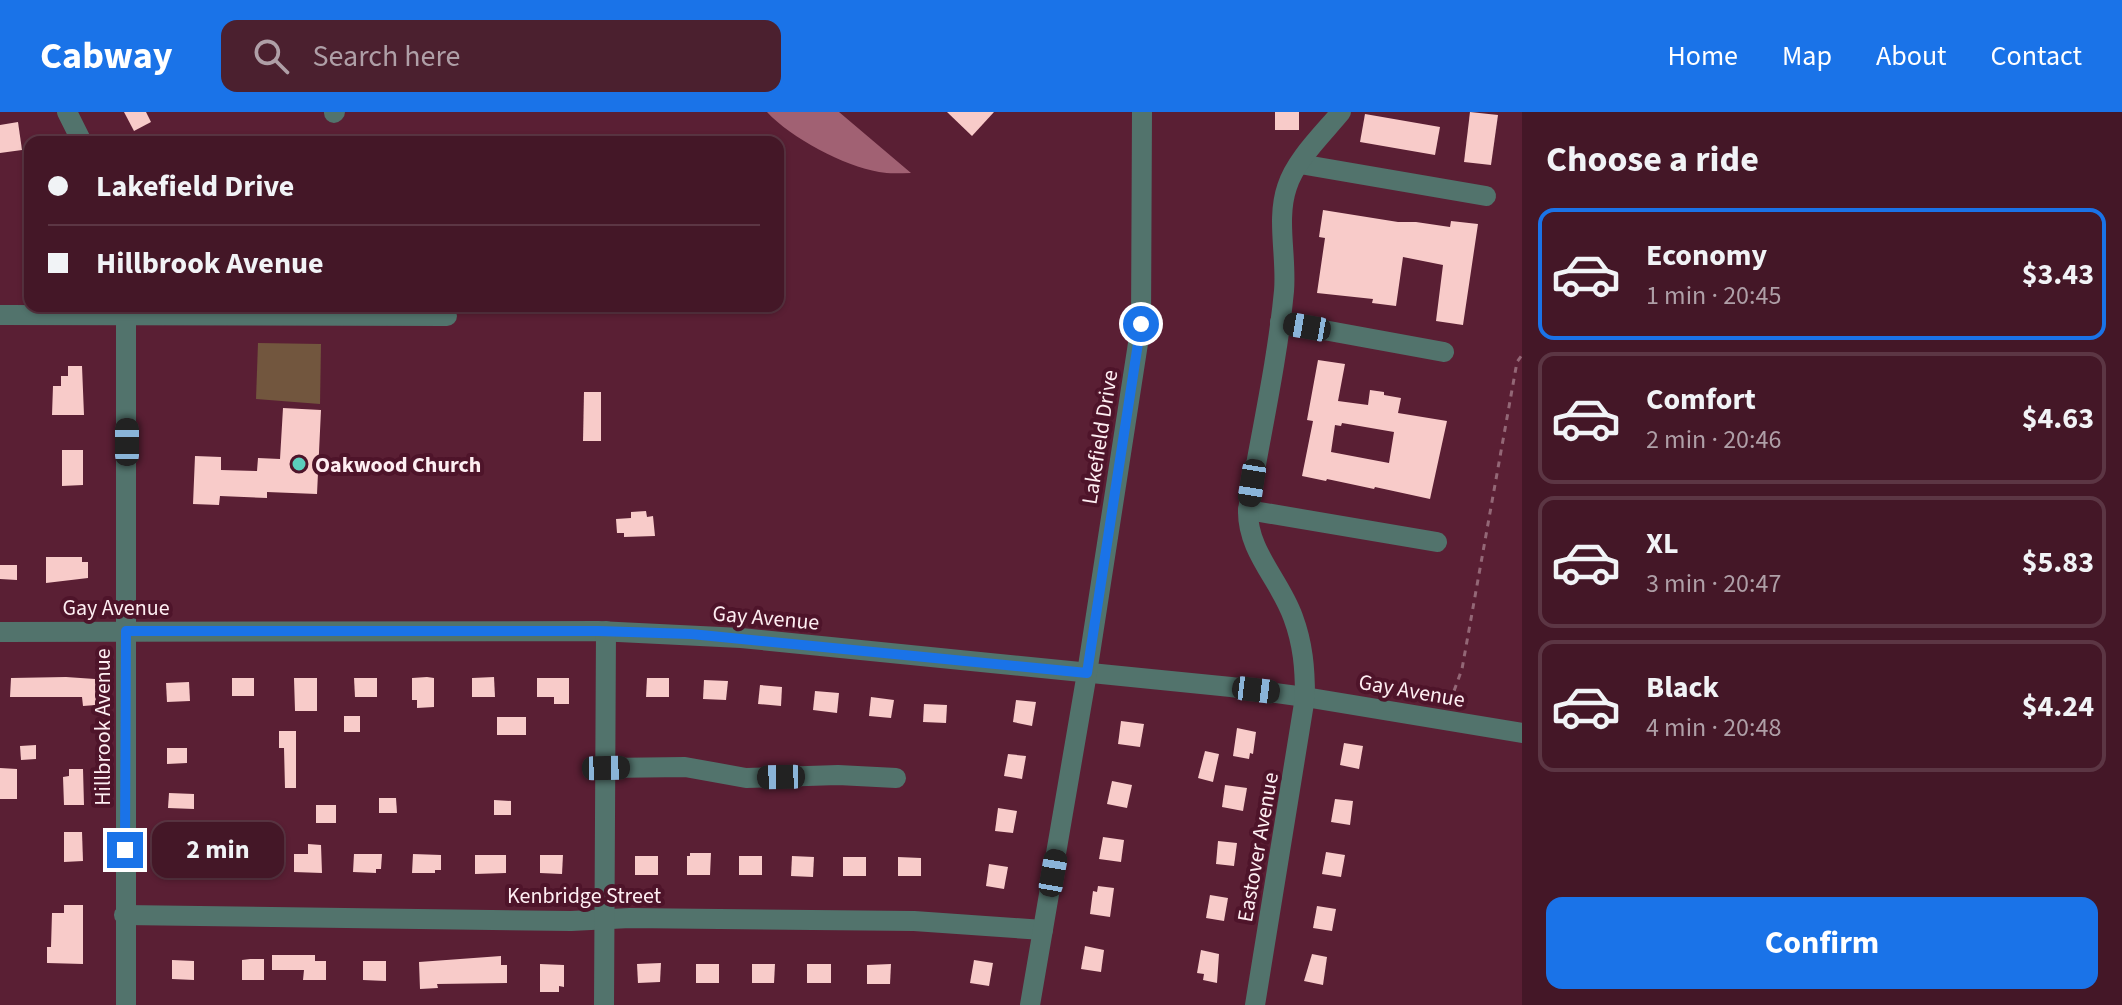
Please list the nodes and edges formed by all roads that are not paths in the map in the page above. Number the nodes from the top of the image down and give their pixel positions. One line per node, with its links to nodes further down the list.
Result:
1 (67, 112): 4 (street)
2 (1142, 112): 19 (street, Lakefield Drive)
3 (1341, 112): 5 (street)
4 (79, 136)
5 (1300, 164): 6 (street); 12 (street)
6 (1486, 196)
7 (94, 312): 10 (street)
8 (126, 312): 16 (street, Hillbrook Avenue)
9 (190, 312): 11 (street)
10 (0, 315)
11 (447, 316)
12 (1280, 322): 13 (street); 14 (street)
13 (1444, 352)
14 (1248, 510): 15 (street); 20 (street, Eastover Avenue)
15 (1437, 542)
16 (126, 631): 17 (street, Gay Avenue); 18 (street, Gay Avenue); 24 (street, Hillbrook Avenue)
17 (606, 631): 19 (street, Gay Avenue); 22 (street)
18 (0, 632)
19 (1087, 673): 20 (street, Gay Avenue); 26 (street, Lakefield Drive)
20 (1305, 697): 21 (street, Gay Avenue); 30 (street, Eastover Avenue)
21 (1522, 733)
22 (606, 768): 23 (street); 25 (street)
23 (896, 778)
24 (124, 915): 25 (street, Kenbridge Street); 27 (street, Hillbrook Avenue)
25 (605, 919): 26 (street, Kenbridge Street); 28 (street)
26 (1043, 930): 29 (street, Lakefield Drive)
27 (126, 1005)
28 (604, 1005)
29 (1030, 1005)
30 (1255, 1005)

